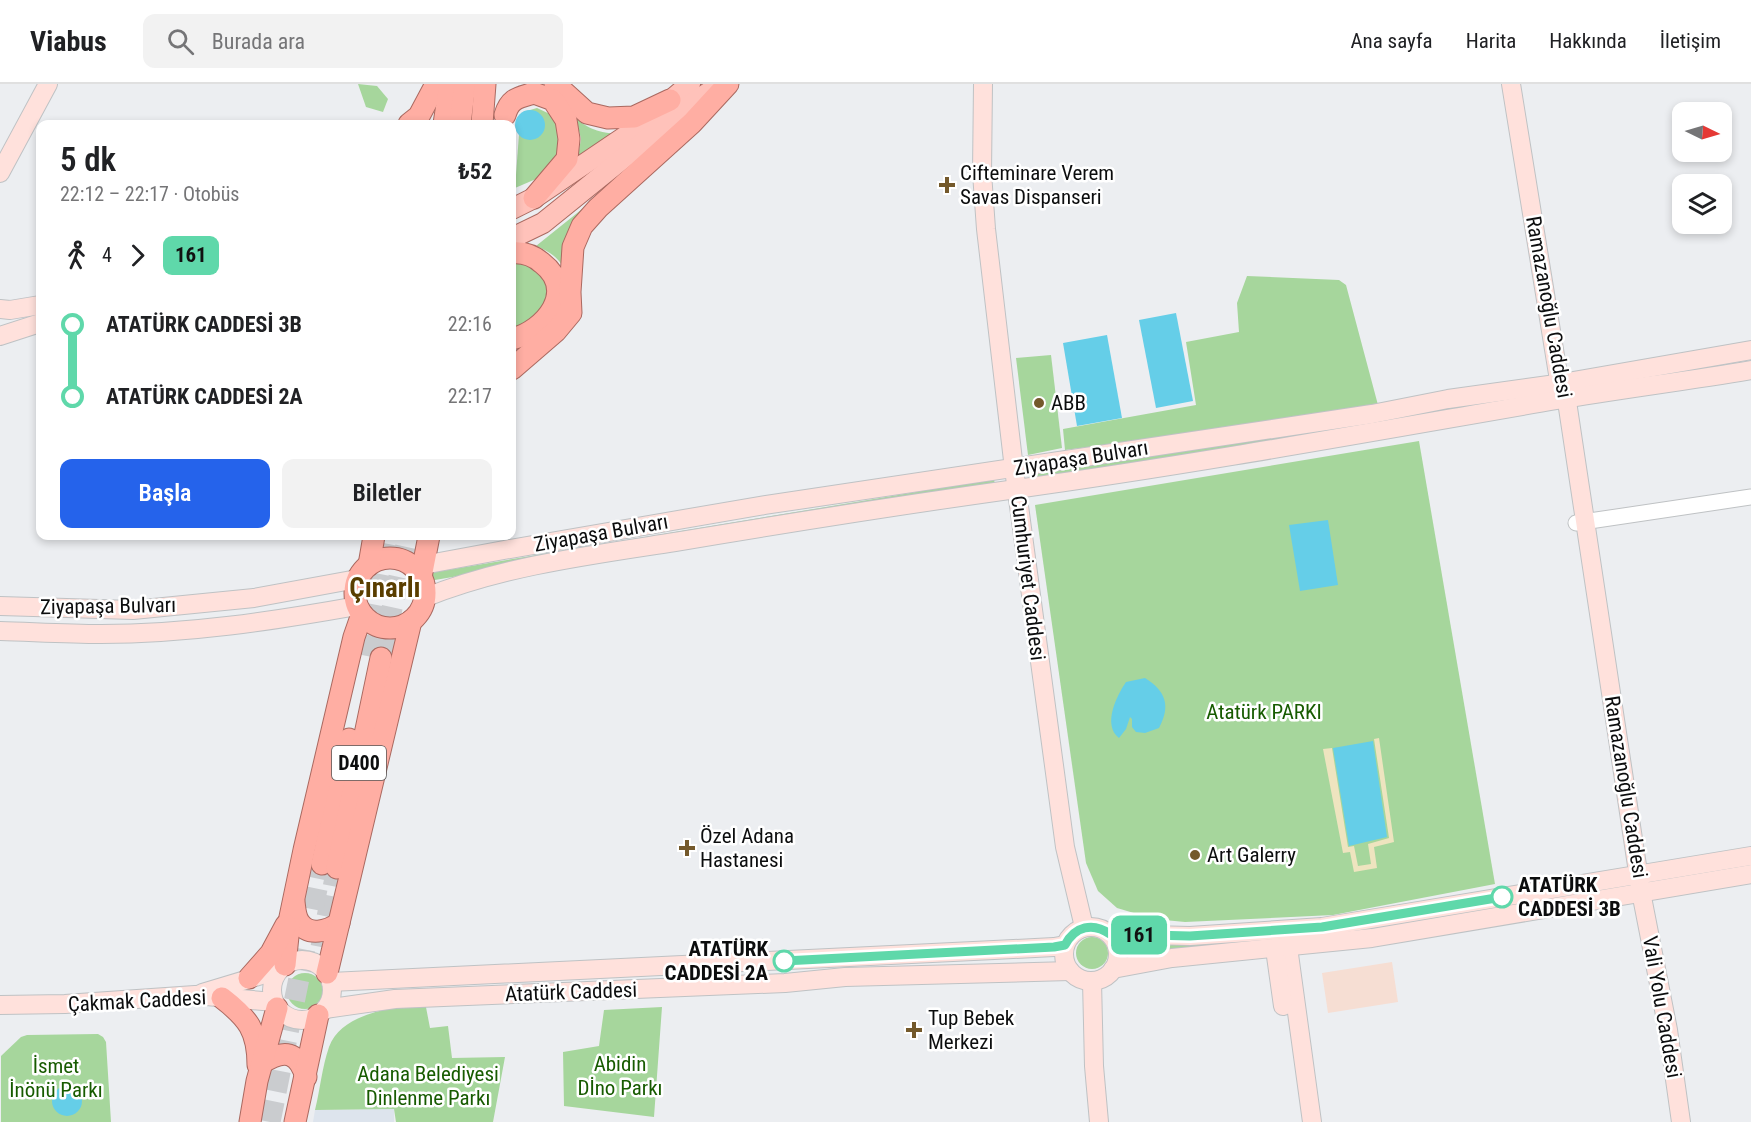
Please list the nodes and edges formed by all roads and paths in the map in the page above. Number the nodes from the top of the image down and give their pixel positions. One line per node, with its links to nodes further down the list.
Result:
1 (48, 84): 19 (main road)
2 (436, 84): 15 (highway)
3 (450, 84): 16 (highway)
4 (465, 84): 17 (highway)
5 (485, 84): 18 (highway)
6 (555, 84): 13 (highway)
7 (690, 84): 13 (main road)
8 (720, 84): 13 (main road)
9 (728, 84): 30 (highway)
10 (983, 84): 33 (main road, Cumhuriyet Caddesi)
11 (1500, 84): 32 (main road, Ramazanoğlu Caddesi)
12 (1511, 84): 32 (main road, Ramazanoğlu Caddesi)
13 (677, 105): 20 (main road); 22 (main road)
14 (507, 106): 20 (highway)
15 (414, 120)
16 (445, 120)
17 (460, 120)
18 (482, 120)
19 (0, 174)
20 (534, 198): 21 (main road)
21 (516, 206)
22 (516, 236)
23 (516, 254): 28 (highway)
24 (36, 305): 25 (main road)
25 (0, 309)
26 (36, 324): 27 (main road)
27 (0, 336)
28 (517, 338)
29 (1751, 350): 32 (main road, Ziyapaşa Bulvarı)
30 (516, 366)
31 (1751, 370): 32 (main road, Ziyapaşa Bulvarı)
32 (1558, 392): 33 (main road, Ziyapaşa Bulvarı); 34 (main road, Ziyapaşa Bulvarı); 36 (main road, Ramazanoğlu Caddesi)
33 (1014, 469): 34 (main road, Cumhuriyet Caddesi); 40 (main road, Ziyapaşa Bulvarı)
34 (1017, 489): 40 (main road, Ziyapaşa Bulvarı); 53 (main road, Cumhuriyet Caddesi)
35 (1751, 497): 36 (street)
36 (1581, 522): 48 (main road, Ramazanoğlu Caddesi)
37 (373, 540): 39 (highway)
38 (428, 540): 40 (highway)
39 (363, 572): 40 (highway); 41 (main road, Ziyapaşa Bulvarı); 42 (highway)
40 (420, 576): 43 (highway)
41 (0, 606)
42 (360, 610): 43 (highway); 44 (main road, Ziyapaşa Bulvarı); 51 (highway)
43 (411, 621): 52 (highway)
44 (0, 631)
45 (374, 657): 47 (highway, D400)
46 (1751, 856): 48 (main road)
47 (330, 866)
48 (1636, 874): 50 (main road, Ramazanoğlu Caddesi); 54 (main road)
49 (1751, 874): 50 (main road)
50 (1641, 892): 56 (main road); 75 (main road, Vali Yolu Caddesi)
51 (292, 909): 52 (highway); 57 (highway); 60 (highway)
52 (339, 923): 61 (highway)
53 (1084, 927): 54 (main road); 55 (main road)
54 (1110, 934): 58 (main road)
55 (1065, 945): 59 (main road); 61 (main road, Atatürk Caddesi)
56 (1281, 948): 58 (main road); 73 (main road); 74 (main road)
57 (281, 968): 60 (main road); 61 (main road); 66 (main road)
58 (1113, 969): 62 (main road)
59 (1070, 971): 62 (main road); 67 (main road, Atatürk Caddesi)
60 (249, 978): 63 (main road)
61 (329, 978): 67 (main road)
62 (1092, 981): 72 (main road)
63 (195, 995): 64 (main road, Çakmak Caddesi); 65 (main road, Çakmak Caddesi)
64 (222, 998): 66 (main road, Çakmak Caddesi); 68 (highway)
65 (0, 1005)
66 (276, 1005): 67 (main road); 68 (highway)
67 (322, 1012): 69 (highway)
68 (260, 1072): 69 (highway); 70 (highway)
69 (306, 1077): 71 (highway)
70 (250, 1122)
71 (295, 1122)
72 (1099, 1122)
73 (1300, 1122)
74 (1312, 1122)
75 (1681, 1122)

